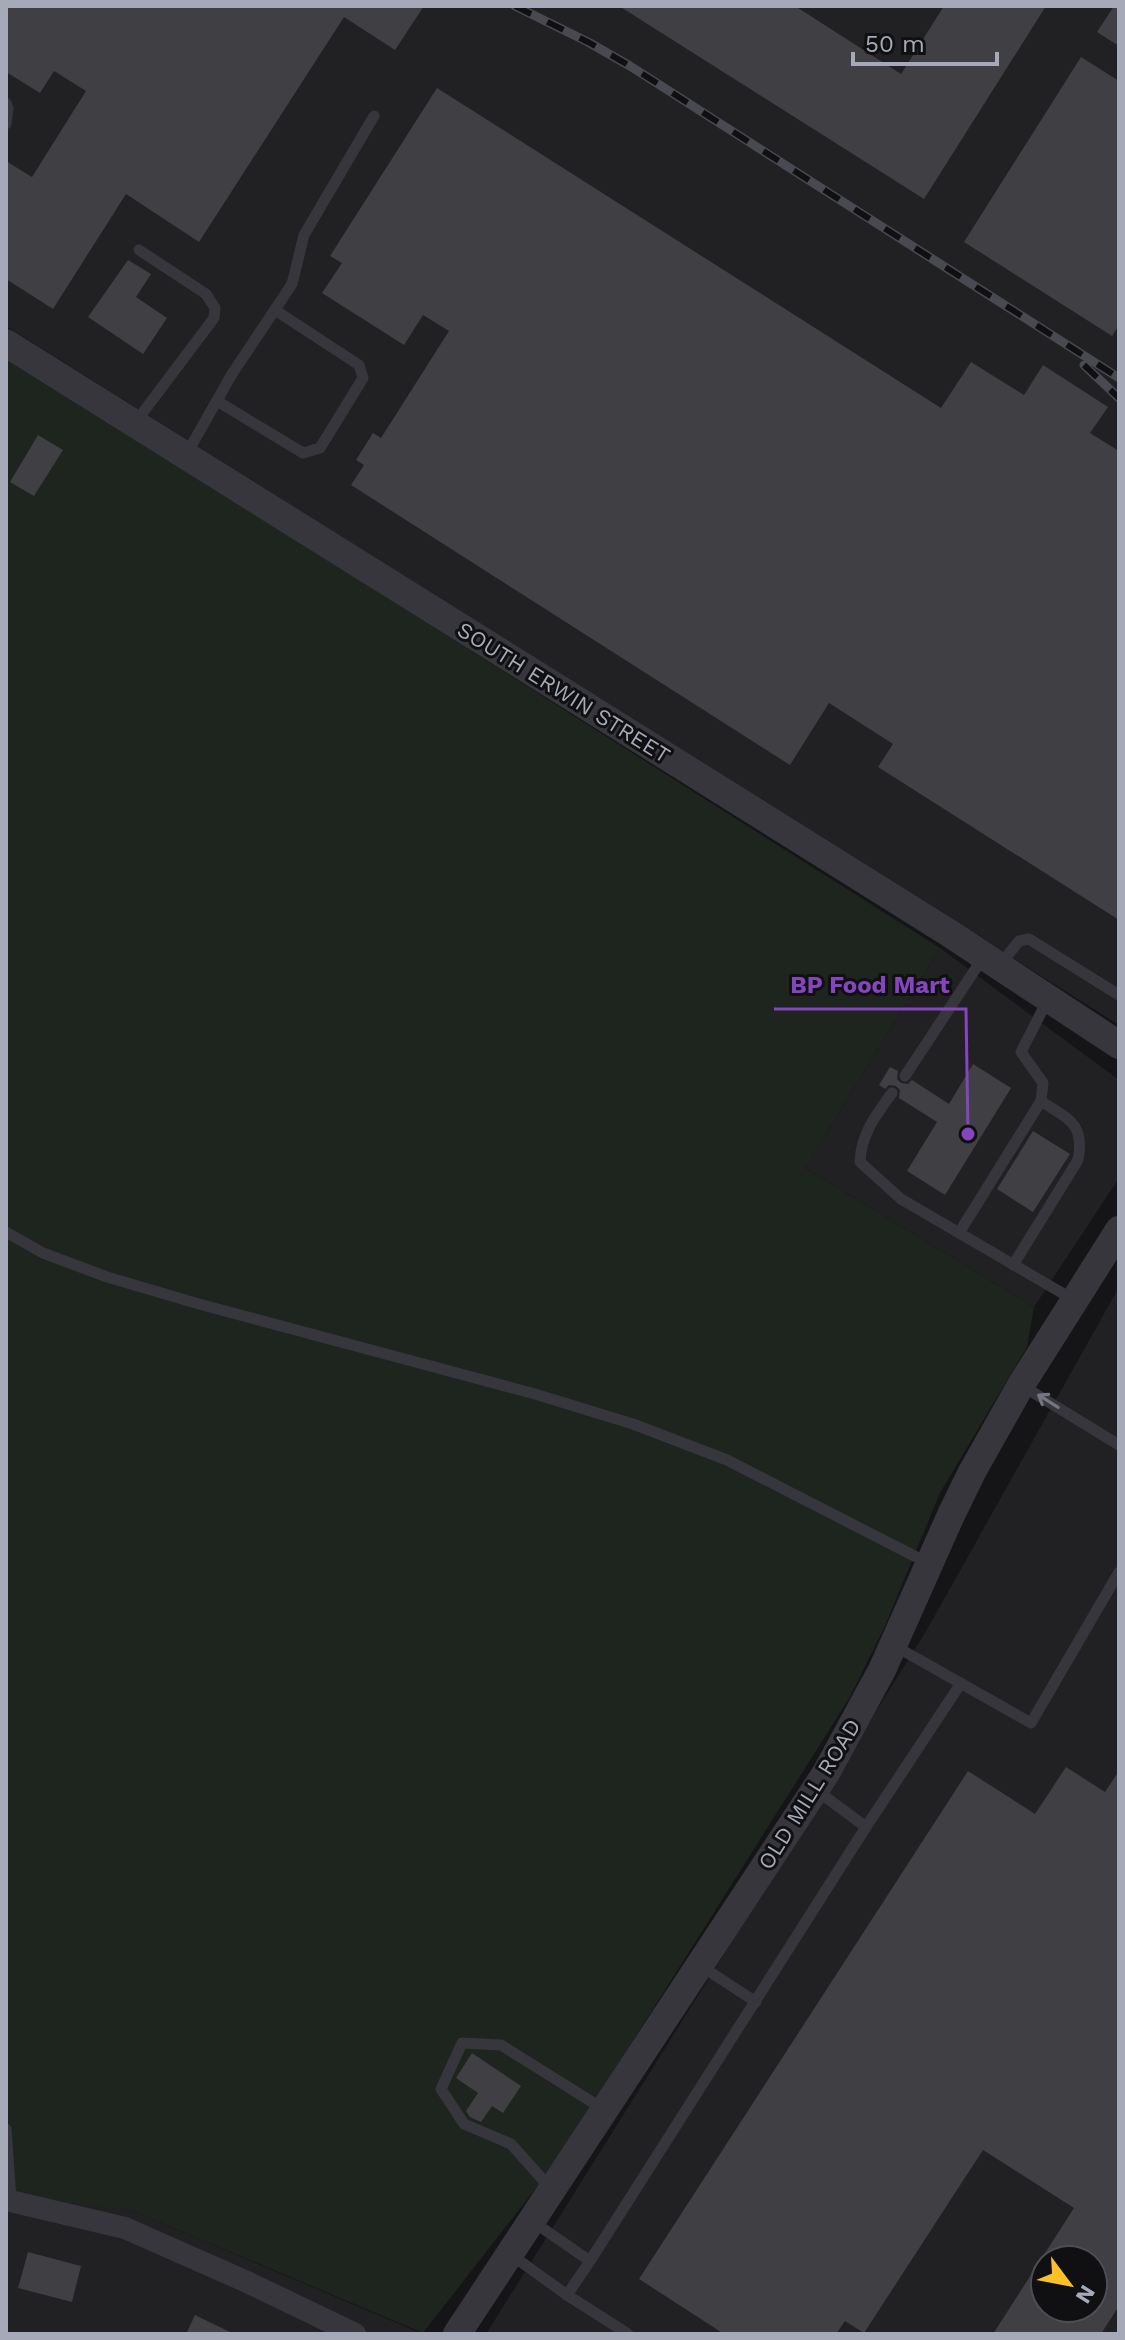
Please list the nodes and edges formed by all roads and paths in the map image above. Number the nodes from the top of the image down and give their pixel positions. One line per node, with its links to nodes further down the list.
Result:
1 (6, 103): 3 (lane)
2 (374, 116): 5 (lane)
3 (6, 124)
4 (139, 250): 8 (lane)
5 (275, 310): 7 (lane); 7 (lane)
6 (6, 343): 8 (street, SOUTH ERWIN STREET)
7 (217, 401): 9 (lane)
8 (134, 423): 9 (street, SOUTH ERWIN STREET)
9 (186, 455): 10 (street, SOUTH ERWIN STREET)
10 (992, 960): 11 (lane); 12 (street, SOUTH ERWIN STREET); 14 (lane)
11 (1119, 995)
12 (1049, 998): 13 (street, SOUTH ERWIN STREET); 16 (lane)
13 (1119, 1045)
14 (905, 1076)
15 (892, 1093): 19 (lane)
16 (1041, 1101): 19 (lane); 20 (lane)
17 (1119, 1230): 21 (street, OLD MILL ROAD)
18 (6, 1232): 24 (lane)
19 (959, 1233): 20 (lane)
20 (1013, 1265): 21 (lane)
21 (1074, 1301): 22 (street, OLD MILL ROAD)
22 (1021, 1385): 23 (lane, one-way to 22); 24 (street, OLD MILL ROAD)
23 (1119, 1445)
24 (929, 1563): 26 (street, OLD MILL ROAD)
25 (1119, 1572): 27 (lane)
26 (893, 1645): 27 (lane); 28 (street, OLD MILL ROAD)
27 (961, 1683): 29 (lane)
28 (815, 1789): 29 (lane); 30 (street, OLD MILL ROAD)
29 (866, 1827): 31 (lane)
30 (700, 1965): 31 (lane); 32 (street, OLD MILL ROAD)
31 (756, 2002): 38 (lane)
32 (605, 2110): 34 (street, OLD MILL ROAD); 34 (lane)
33 (6, 2129): 35 (lane)
34 (552, 2191): 36 (street, OLD MILL ROAD)
35 (8, 2200): 40 (street)
36 (532, 2220): 37 (street, OLD MILL ROAD); 38 (lane)
37 (510, 2254): 39 (lane); 41 (street, OLD MILL ROAD)
38 (590, 2261): 39 (lane)
39 (567, 2295): 42 (lane)
40 (355, 2334)
41 (457, 2334)
42 (628, 2334)

